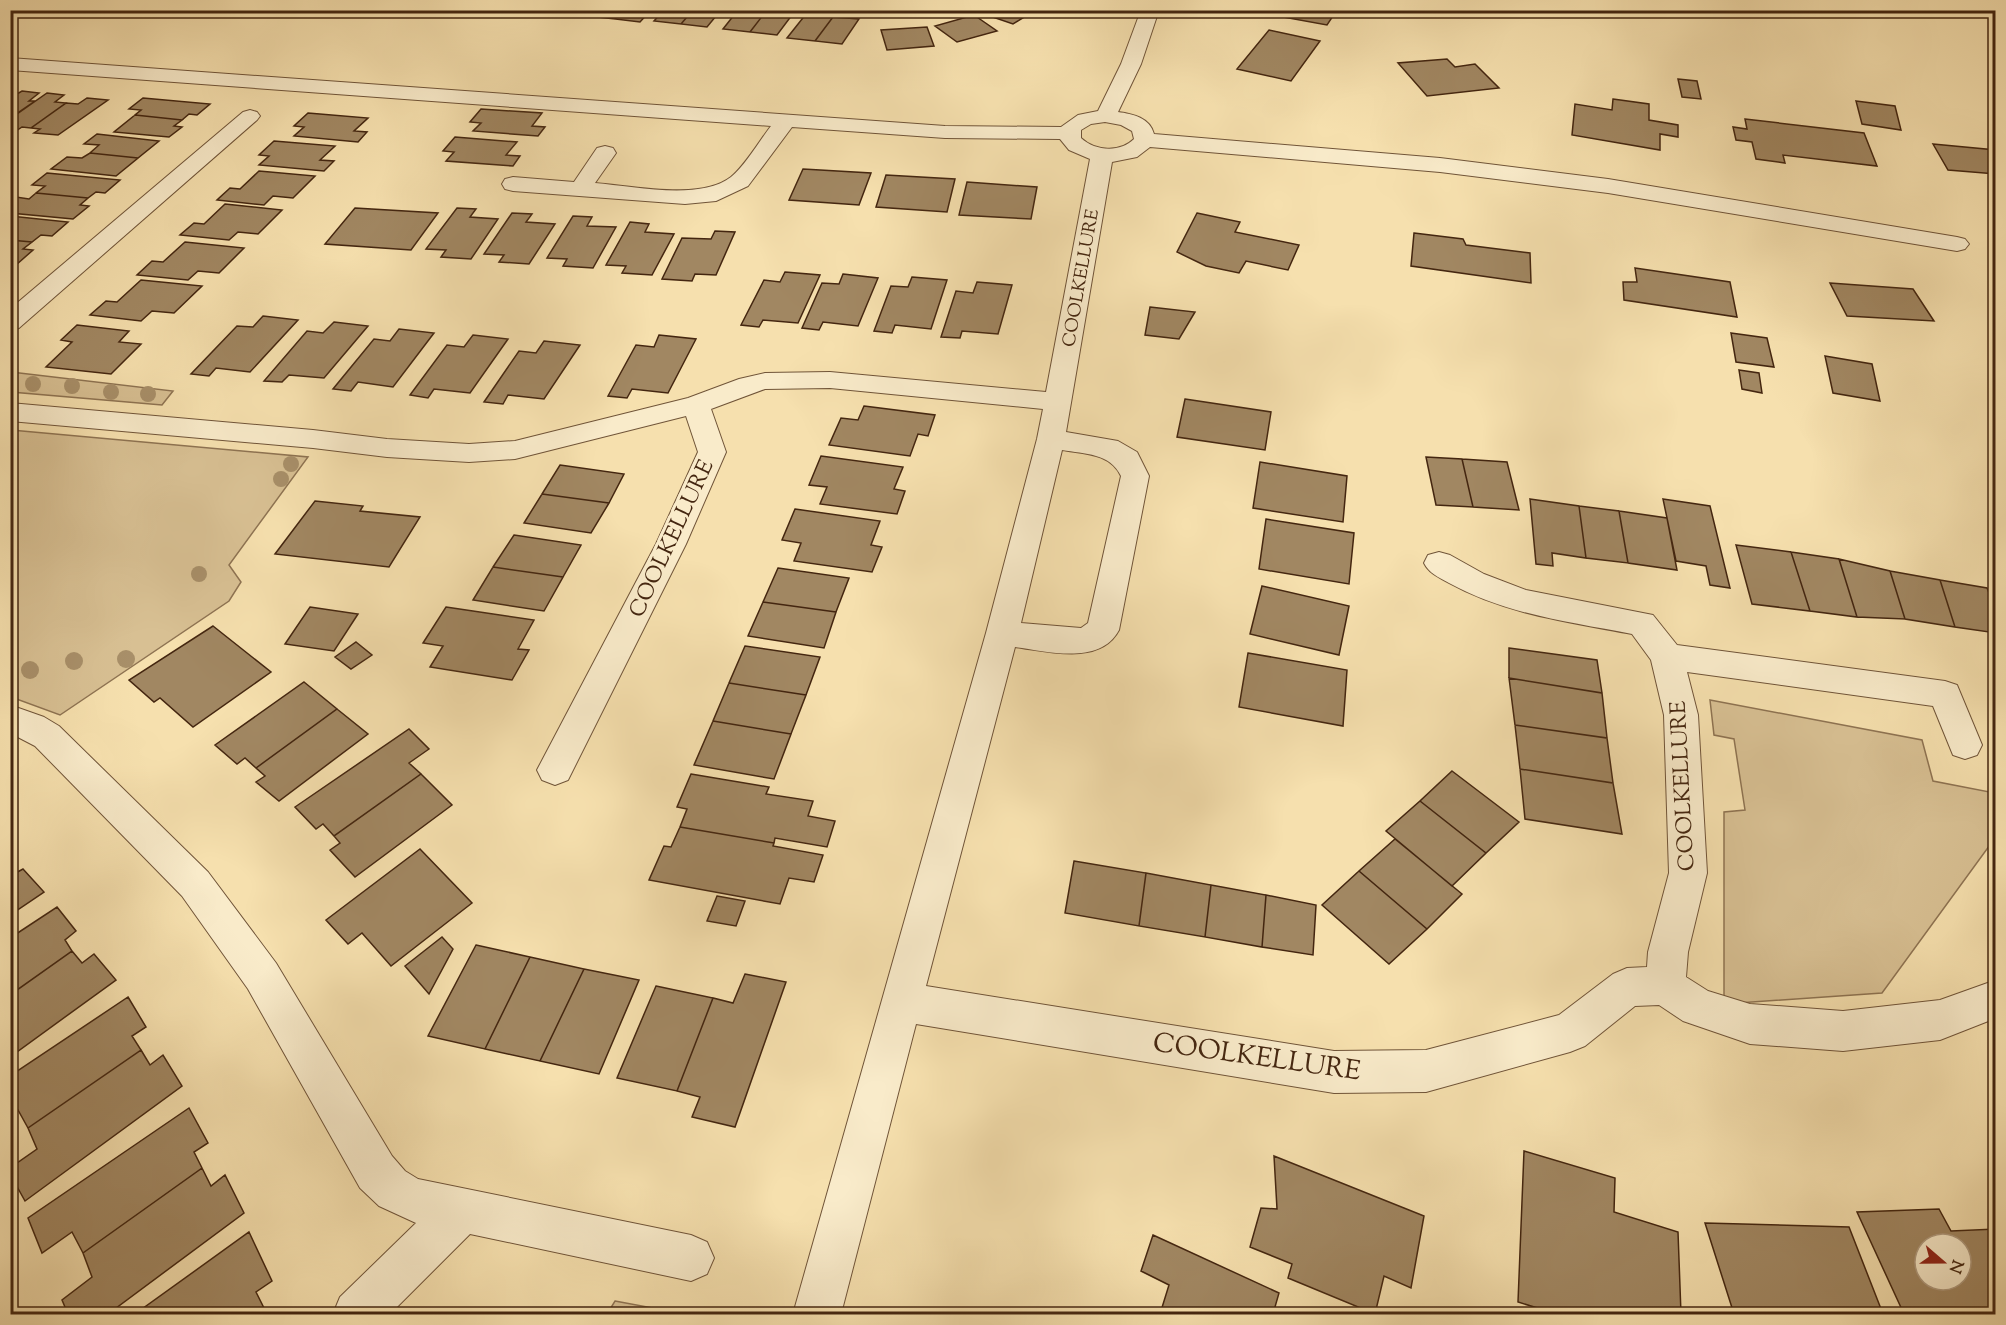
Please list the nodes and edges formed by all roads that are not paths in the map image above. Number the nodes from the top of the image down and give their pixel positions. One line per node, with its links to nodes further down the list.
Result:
1 (1150, 10): 4 (street)
2 (10, 64): 5 (street)
3 (250, 116): 13 (street)
4 (1105, 116): 6 (street); 7 (street)
5 (787, 119): 6 (street); 11 (street)
6 (1069, 133): 9 (street)
7 (1145, 140): 9 (street); 12 (street)
8 (605, 153): 11 (street)
9 (1102, 154): 14 (street, COOLKELLURE)
10 (513, 184): 11 (street)
11 (580, 189)
12 (1957, 244)
13 (16, 313)
14 (1058, 402): 15 (street); 17 (street, COOLKELLURE)
15 (696, 405): 16 (street); 23 (street, COOLKELLURE)
16 (10, 412)
17 (1051, 439): 19 (street, COOLKELLURE); 19 (street)
18 (1439, 563): 20 (street, COOLKELLURE)
19 (1002, 633): 26 (street, COOLKELLURE)
20 (1667, 656): 22 (street); 24 (street, COOLKELLURE)
21 (10, 719): 27 (street)
22 (1965, 745)
23 (555, 770)
24 (1665, 986): 25 (street); 26 (street, COOLKELLURE)
25 (1995, 999)
26 (903, 1002): 30 (street, COOLKELLURE)
27 (460, 1211): 28 (street); 29 (street)
28 (691, 1258)
29 (357, 1314)
30 (818, 1314)

